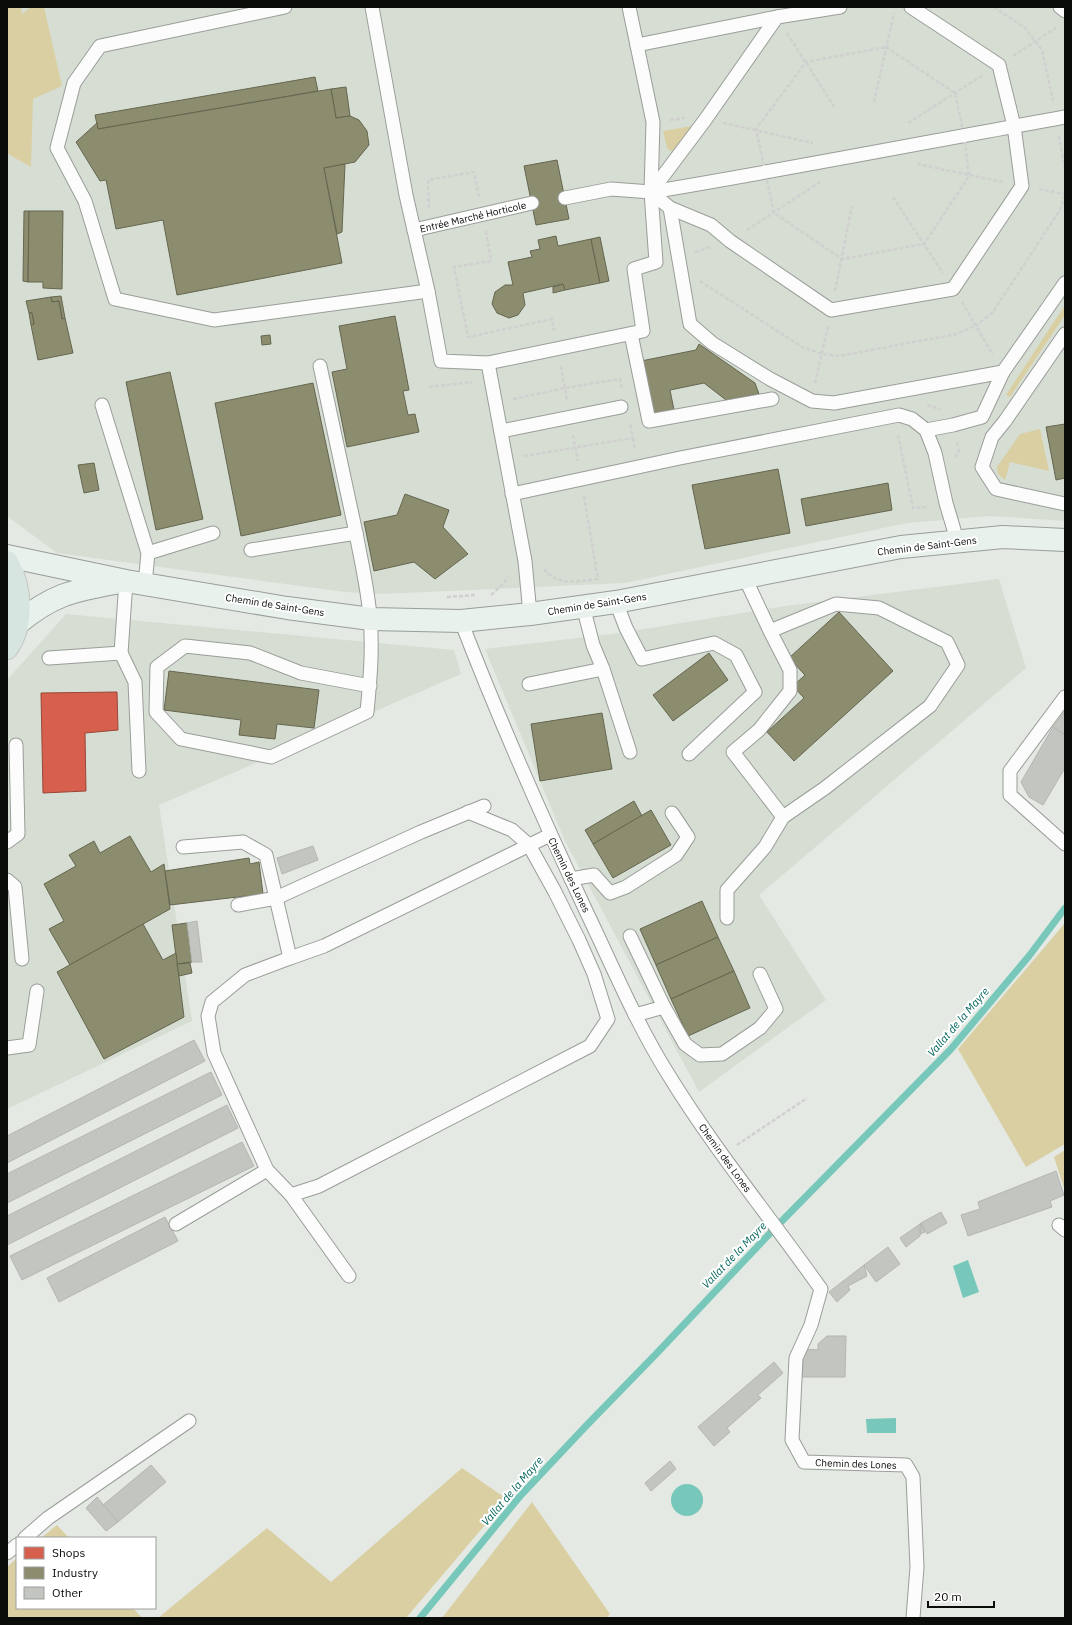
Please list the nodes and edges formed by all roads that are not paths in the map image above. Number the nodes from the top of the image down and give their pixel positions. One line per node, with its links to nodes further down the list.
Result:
1 (285, 7): 18 (lane)
2 (372, 7): 16 (lane)
3 (629, 7): 9 (lane)
4 (840, 7): 8 (lane)
5 (911, 7): 11 (lane)
6 (1060, 7): 7 (lane)
7 (1065, 11)
8 (777, 17): 9 (lane); 12 (lane)
9 (637, 45): 12 (lane)
10 (1061, 118): 11 (lane)
11 (1014, 126): 12 (lane); 15 (lane)
12 (651, 192): 13 (lane); 15 (lane); 19 (lane)
13 (565, 198)
14 (532, 204): 16 (lane, Entrée Marché Horticole)
15 (670, 208): 23 (lane)
16 (414, 230): 18 (lane)
17 (1065, 283): 23 (lane)
18 (428, 291): 21 (lane)
19 (637, 332): 21 (lane); 24 (lane)
20 (1065, 334): 30 (lane)
21 (488, 363): 28 (lane)
22 (320, 366): 32 (lane)
23 (1003, 372): 27 (lane)
24 (772, 399)
25 (102, 405): 36 (lane)
26 (620, 407): 28 (lane)
27 (926, 430): 29 (lane); 33 (lane)
28 (501, 431): 29 (lane)
29 (512, 494): 43 (lane)
30 (1065, 504)
31 (213, 533): 36 (lane)
32 (356, 533): 35 (lane); 44 (lane)
33 (957, 540): 34 (main road, Chemin de Saint-Gens); 39 (main road, Chemin de Saint-Gens)
34 (1065, 540)
35 (251, 550)
36 (148, 553): 40 (lane)
37 (7, 556): 40 (main road, Chemin de Saint-Gens)
38 (7, 562): 46 (main road)
39 (745, 578): 41 (main road, Chemin de Saint-Gens); 47 (lane)
40 (136, 582): 44 (main road, Chemin de Saint-Gens); 46 (main road, Chemin de Saint-Gens); 49 (lane)
41 (616, 602): 42 (main road, Chemin de Saint-Gens); 57 (lane)
42 (583, 606): 43 (main road, Chemin de Saint-Gens); 51 (lane)
43 (530, 614): 45 (main road, Chemin de Saint-Gens)
44 (370, 619): 45 (main road, Chemin de Saint-Gens); 53 (lane)
45 (461, 621): 63 (lane, Chemin des Lones)
46 (17, 624): 48 (main road)
47 (770, 631): 62 (lane); 62 (lane)
48 (7, 648)
49 (121, 653): 50 (lane); 58 (lane)
50 (49, 658)
51 (603, 669): 52 (lane); 56 (lane)
52 (529, 684)
53 (370, 686): 53 (lane)
54 (1065, 697): 65 (lane)
55 (16, 745): 64 (lane)
56 (630, 752)
57 (689, 754)
58 (139, 771)
59 (484, 806): 60 (lane)
60 (468, 812): 66 (lane); 70 (lane)
61 (672, 814): 68 (lane)
62 (783, 817): 72 (lane)
63 (550, 835): 66 (lane); 68 (lane, Chemin des Lones)
64 (7, 842)
65 (1065, 844)
66 (528, 845): 74 (lane); 82 (lane)
67 (183, 847): 70 (lane)
68 (571, 879): 79 (lane, Chemin des Lones)
69 (7, 880): 75 (lane)
70 (276, 898): 71 (lane); 74 (lane)
71 (238, 905)
72 (727, 918)
73 (630, 936): 78 (lane)
74 (290, 958): 81 (lane)
75 (22, 960)
76 (760, 974): 78 (lane)
77 (37, 990): 80 (lane)
78 (664, 1006): 79 (lane)
79 (635, 1015): 89 (lane, Chemin des Lones)
80 (7, 1048)
81 (267, 1170): 82 (lane); 83 (lane)
82 (291, 1195): 84 (lane)
83 (176, 1224)
84 (349, 1276)
85 (189, 1421): 86 (lane)
86 (26, 1537)
87 (16, 1546): 88 (lane)
88 (7, 1554)
89 (913, 1618)

